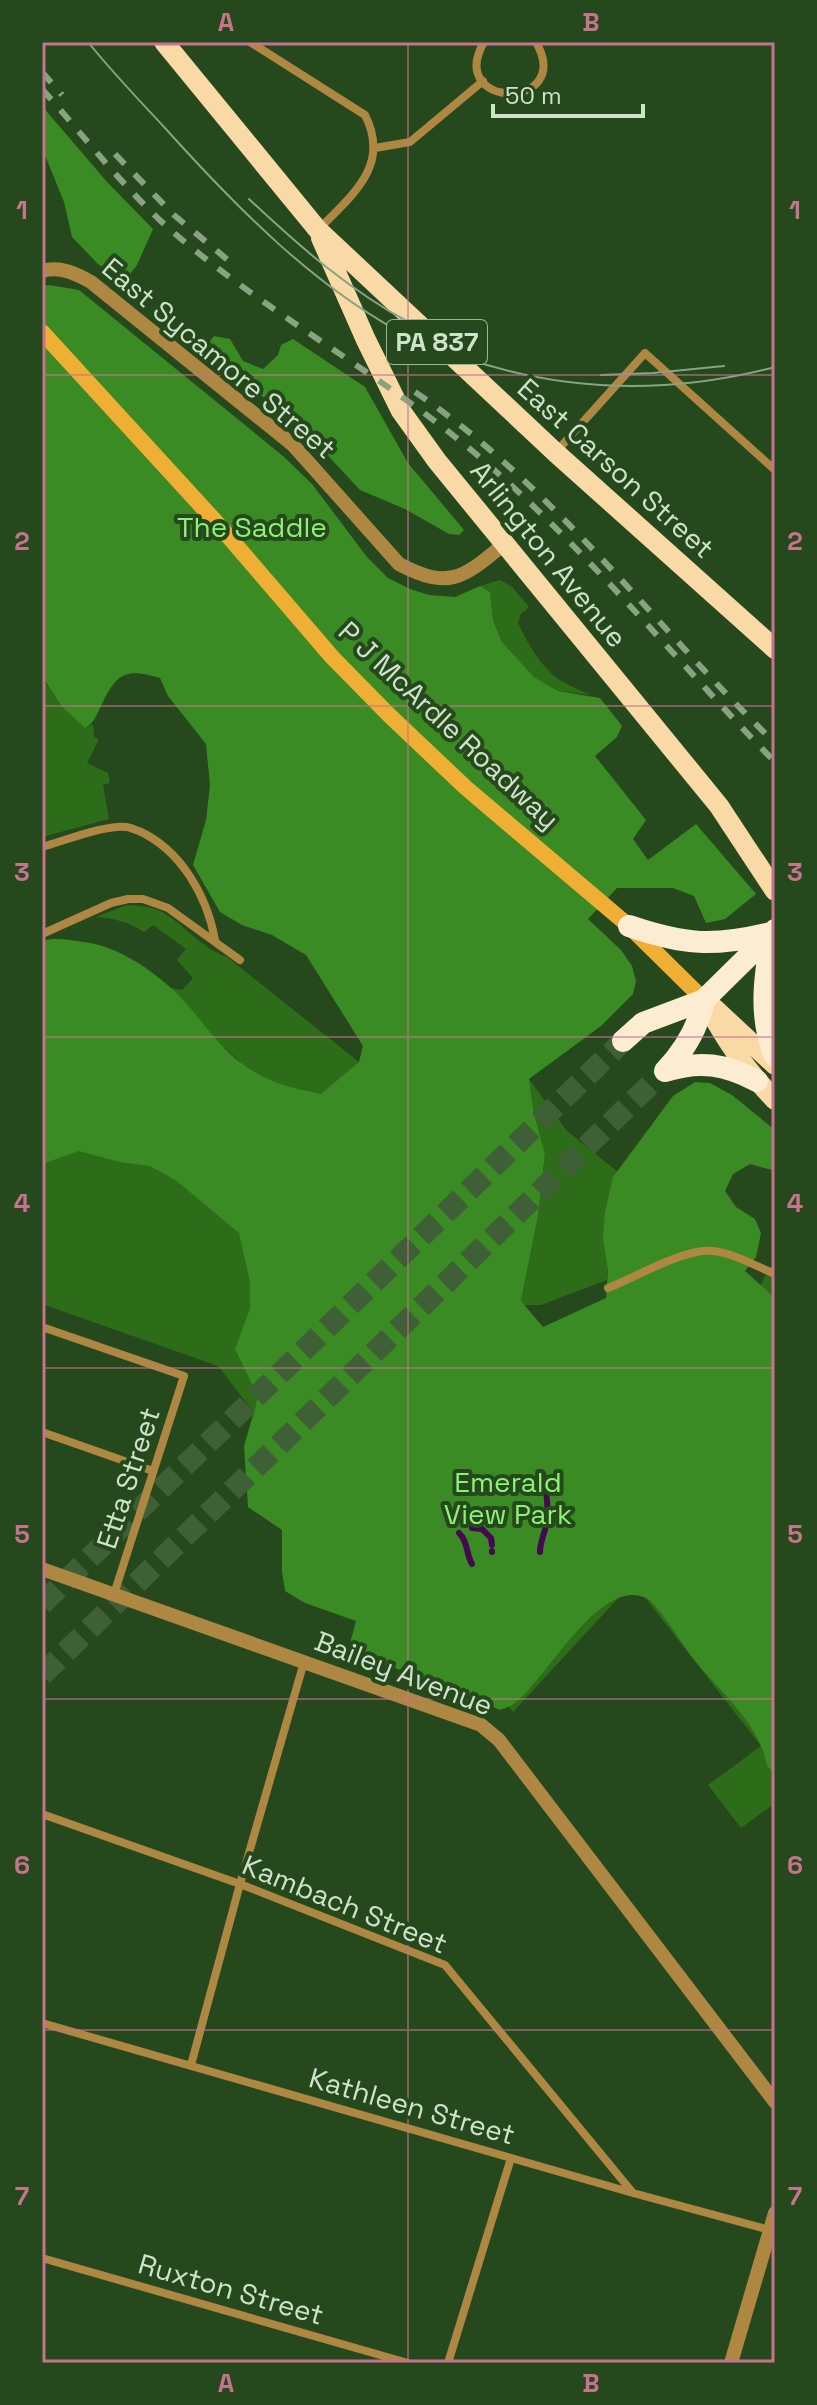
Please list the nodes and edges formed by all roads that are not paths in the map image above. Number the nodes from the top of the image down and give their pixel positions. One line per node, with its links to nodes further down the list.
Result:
1 (164, 42): 7 (main road, East Carson Street / PA 837)
2 (250, 42): 6 (street)
3 (484, 42): 5 (street)
4 (536, 42): 5 (street)
5 (483, 81): 6 (street)
6 (375, 148): 7 (street)
7 (318, 230): 10 (main road, East Carson Street / PA 837); 12 (main road, Arlington Avenue)
8 (42, 271): 12 (street, East Sycamore Street)
9 (42, 332): 16 (main road, P J McArdle Roadway)
10 (556, 453): 11 (street); 13 (main road, East Carson Street / PA 837)
11 (775, 470)
12 (504, 544): 15 (main road, Arlington Avenue)
13 (775, 649)
14 (42, 847): 19 (street)
15 (775, 891)
16 (629, 926): 17 (highway); 21 (main road, P J McArdle Roadway)
17 (774, 932): 21 (highway); 23 (highway)
18 (42, 934): 19 (street)
19 (215, 940): 20 (street)
20 (240, 960)
21 (704, 1000): 22 (highway); 24 (main road, P J McArdle Roadway); 25 (main road); 25 (highway)
22 (623, 1041)
23 (775, 1056)
24 (775, 1065)
25 (757, 1081): 26 (main road)
26 (775, 1100)
27 (775, 1274): 28 (street)
28 (608, 1288)
29 (42, 1327): 31 (street, Etta Street)
30 (42, 1432): 31 (street)
31 (153, 1471): 33 (street, Etta Street)
32 (42, 1569): 33 (street, Bailey Avenue)
33 (114, 1594): 34 (street, Bailey Avenue)
34 (304, 1662): 36 (street); 39 (street, Bailey Avenue)
35 (42, 1814): 36 (street, Kambach Street)
36 (240, 1884): 38 (street); 41 (street, Kambach Street)
37 (42, 2023): 38 (street, Kathleen Street)
38 (191, 2065): 40 (street, Kathleen Street)
39 (775, 2102)
40 (511, 2158): 41 (street, Kathleen Street); 46 (street)
41 (633, 2193): 43 (street, Kathleen Street)
42 (775, 2213): 43 (street)
43 (770, 2230): 47 (street)
44 (42, 2258): 45 (street, Ruxton Street)
45 (408, 2363)
46 (448, 2363)
47 (731, 2363)

